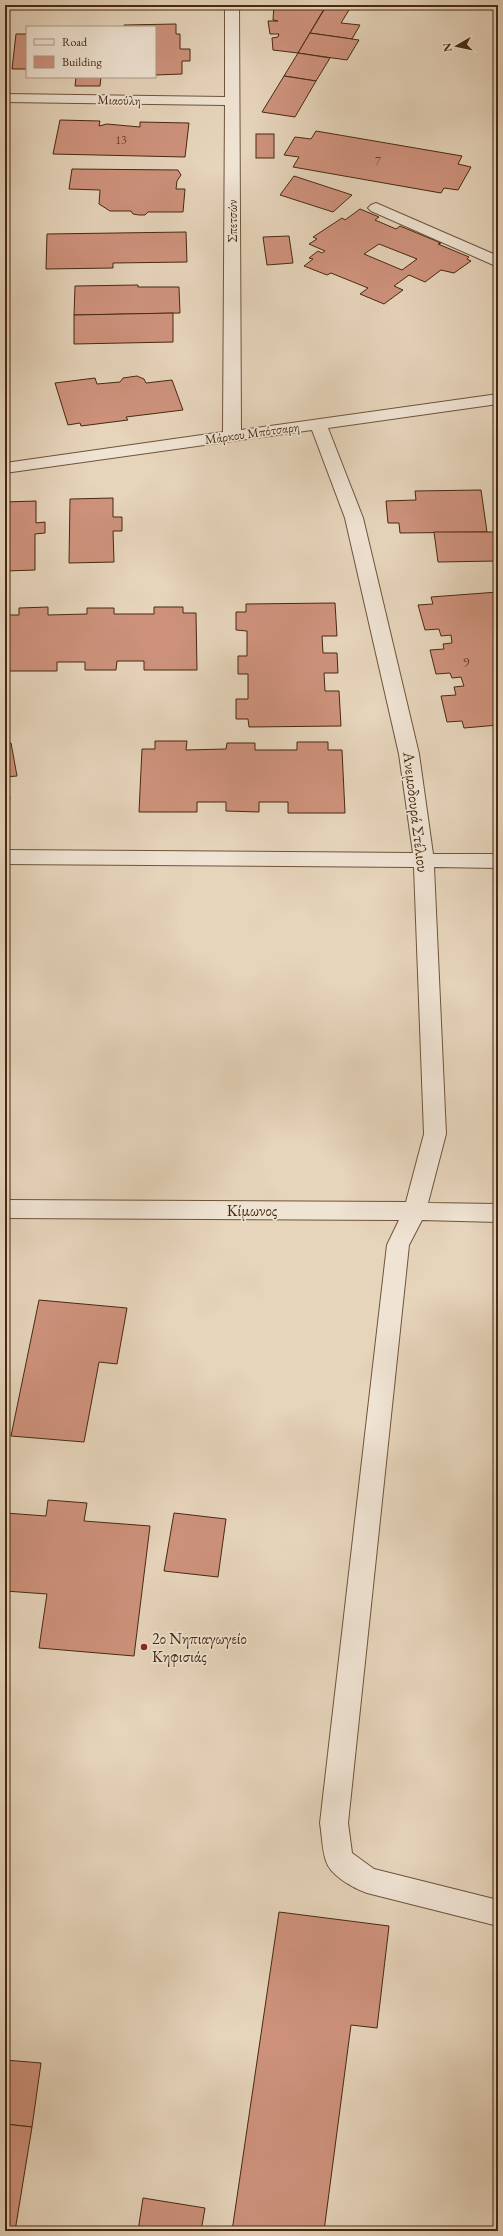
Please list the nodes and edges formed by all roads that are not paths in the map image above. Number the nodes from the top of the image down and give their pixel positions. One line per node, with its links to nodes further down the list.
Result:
1 (232, 5): 3 (street, Σπετσών)
2 (5, 98): 3 (street, Μιαούλη)
3 (232, 101): 8 (street, Σπετσών)
4 (376, 208): 5 (street)
5 (498, 262)
6 (498, 399): 7 (street, Μάρκου Μπότσαρη)
7 (318, 424): 8 (street, Μάρκου Μπότσαρη); 11 (street, Ανεμοδουρά Στέλιου)
8 (232, 436): 9 (street, Μάρκου Μπότσαρη)
9 (5, 468)
10 (5, 857): 11 (street)
11 (424, 861): 12 (street); 14 (street, Ανεμοδουρά Στέλιου)
12 (498, 861)
13 (5, 1209): 14 (street, Κίμωνος)
14 (414, 1210): 15 (street, Κίμωνος); 16 (street, Ανεμοδουρά Στέλιου)
15 (498, 1213)
16 (498, 1913)

